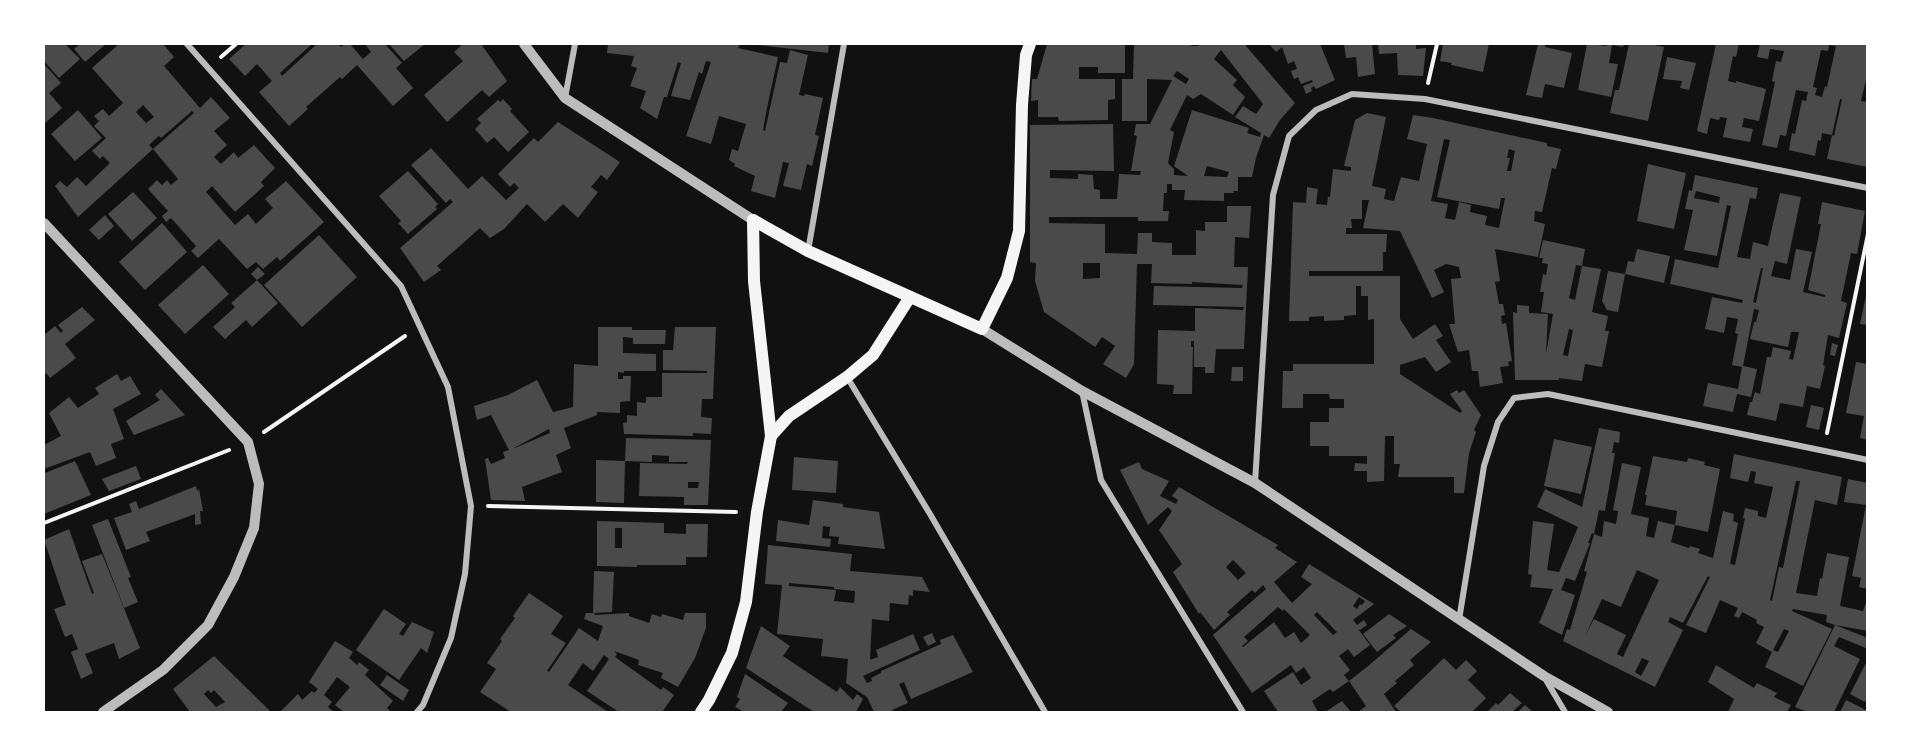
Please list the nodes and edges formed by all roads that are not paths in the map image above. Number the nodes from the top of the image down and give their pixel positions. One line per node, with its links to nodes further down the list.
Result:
1 (187, 44): 21 (street)
2 (524, 44): 6 (street)
3 (575, 44): 6 (street)
4 (844, 44): 10 (street)
5 (1030, 44): 12 (main road)
6 (565, 98): 8 (street)
7 (1868, 188): 17 (street)
8 (753, 220): 10 (main road); 15 (main road)
9 (44, 224): 20 (street)
10 (808, 251): 11 (main road)
11 (910, 297): 12 (main road); 13 (main road)
12 (982, 329): 14 (street)
13 (848, 378): 15 (main road); 23 (street)
14 (1082, 391): 17 (street); 24 (street)
15 (771, 436): 22 (main road)
16 (1868, 460): 18 (street)
17 (1255, 483): 18 (street)
18 (1459, 620): 19 (street)
19 (1544, 676): 25 (street); 26 (street)
20 (103, 712)
21 (417, 712)
22 (701, 712)
23 (1045, 712)
24 (1243, 712)
25 (1565, 712)
26 (1608, 712)

